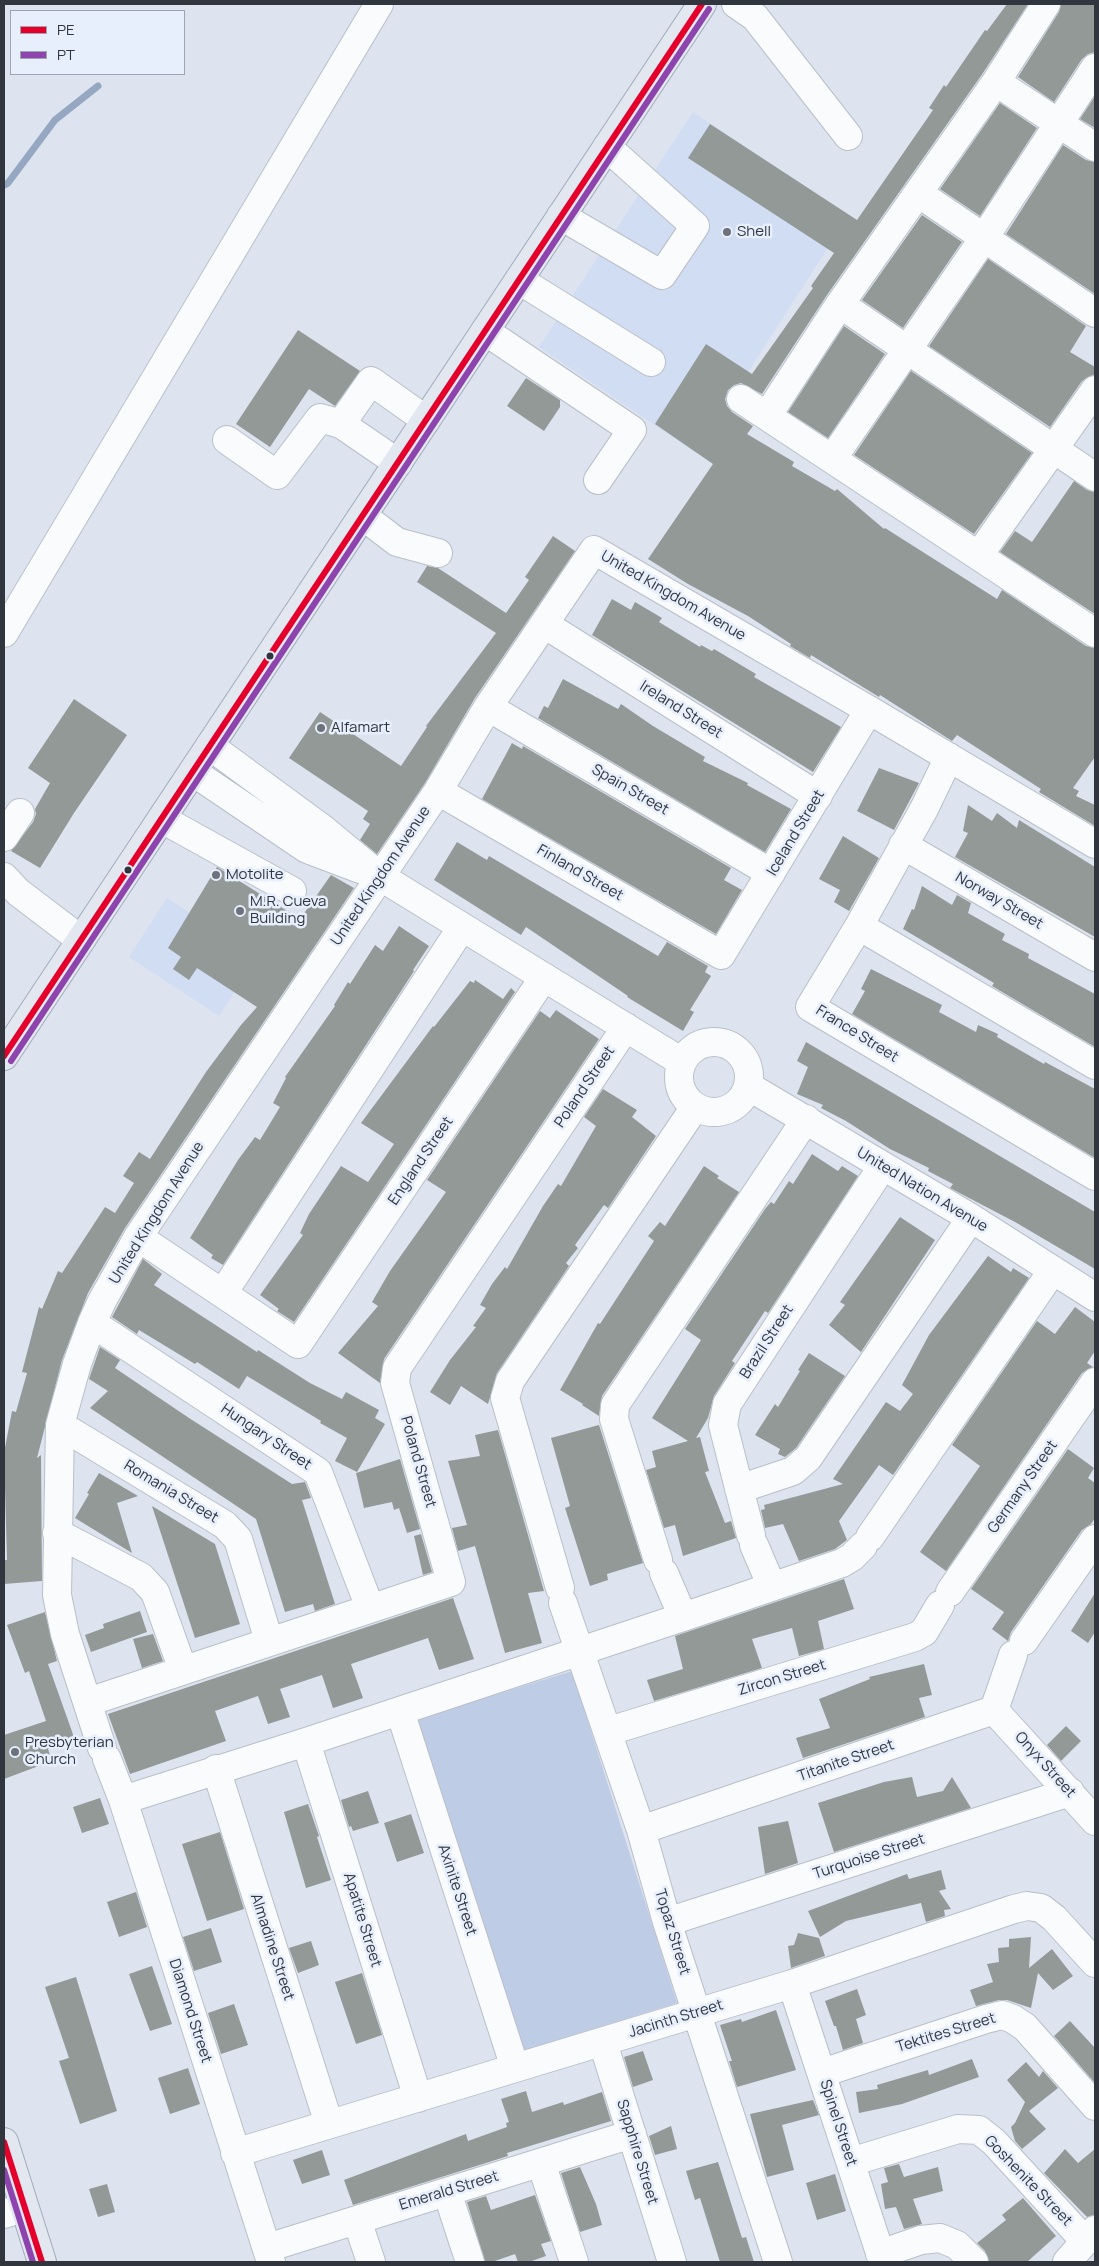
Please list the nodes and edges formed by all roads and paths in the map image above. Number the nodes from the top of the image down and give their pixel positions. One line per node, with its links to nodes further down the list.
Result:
1 (379, 4): 35 (street)
2 (702, 4): 9 (main road)
3 (736, 4): 8 (street)
4 (1046, 4): 6 (street)
5 (1095, 68): 7 (street)
6 (996, 82): 7 (street); 11 (street)
7 (1060, 124): 10 (street); 13 (street)
8 (848, 136)
9 (607, 147): 12 (main road); 12 (street)
10 (1095, 147)
11 (918, 193): 13 (street); 15 (street)
12 (561, 216): 14 (main road)
13 (984, 238): 16 (street); 18 (street)
14 (519, 280): 17 (main road); 19 (street)
15 (840, 304): 18 (street); 22 (street)
16 (1095, 313)
17 (485, 331): 23 (main road); 30 (street)
18 (908, 350): 26 (street); 27 (street)
19 (650, 362)
20 (1095, 390): 26 (street)
21 (741, 399): 22 (street)
22 (767, 416): 27 (street)
23 (426, 420): 24 (street); 28 (main road)
24 (341, 424): 25 (street); 28 (street)
25 (227, 440)
26 (1054, 449): 29 (street); 33 (street)
27 (832, 459): 33 (street)
28 (398, 462): 31 (main road)
29 (1095, 476)
30 (598, 480)
31 (363, 516): 32 (street); 39 (main road)
32 (438, 553)
33 (979, 555): 36 (street)
34 (544, 624): 37 (street, United Kingdom Avenue); 38 (street, United Kingdom Avenue); 43 (street, Ireland Street)
35 (4, 633)
36 (1095, 633)
37 (488, 707): 42 (street, United Kingdom Avenue); 49 (street, Spain Street)
38 (869, 710): 40 (street, United Kingdom Avenue); 43 (street, Iceland Street)
39 (210, 746): 41 (main road); 51 (street)
40 (949, 757): 47 (street, United Kingdom Avenue); 48 (street, France Street)
41 (193, 772): 45 (main road); 51 (street)
42 (438, 791): 51 (street, United Kingdom Avenue); 56 (street, Finland Street)
43 (818, 796): 49 (street, Iceland Street)
44 (20, 813): 46 (street)
45 (162, 820): 52 (street); 55 (main road)
46 (4, 836)
47 (1095, 844)
48 (903, 845): 53 (street, France Street); 57 (street, Norway Street)
49 (771, 873): 56 (street, Iceland Street)
50 (4, 877): 55 (street)
51 (381, 877): 54 (street); 69 (street, United Kingdom Avenue)
52 (292, 891)
53 (859, 926): 62 (street); 67 (street, France Street)
54 (462, 927): 58 (street); 71 (street)
55 (81, 940): 60 (main road)
56 (722, 955)
57 (1095, 957)
58 (544, 977): 59 (street); 71 (street, England Street)
59 (626, 1027): 61 (street); 81 (street, Poland Street)
60 (4, 1056)
61 (682, 1062): 63 (street); 64 (street)
62 (1095, 1065)
63 (748, 1086): 64 (street); 65 (street, United Nation Avenue)
64 (695, 1107): 84 (street, Topaz Street)
65 (806, 1120): 66 (street, United Nation Avenue); 82 (street)
66 (882, 1166): 68 (street, United Nation Avenue); 76 (street, Brazil Street)
67 (1095, 1176)
68 (970, 1218): 70 (street, United Nation Avenue); 76 (street)
69 (138, 1237): 71 (street); 73 (street, United Kingdom Avenue)
70 (1053, 1270): 72 (street, United Nation Avenue); 79 (street)
71 (222, 1293)
72 (1095, 1297)
73 (92, 1323): 75 (street, United Kingdom Avenue); 81 (street, Hungary Street)
74 (1095, 1382): 80 (street, Germany Street)
75 (60, 1425): 77 (street, United Kingdom Avenue); 83 (street, Romania Street)
76 (739, 1489): 79 (street, Brazil Street)
77 (57, 1532): 85 (street); 86 (street, United Kingdom Avenue)
78 (1095, 1539): 87 (street)
79 (772, 1587): 82 (street)
80 (945, 1598): 89 (street, Zircon Street)
81 (370, 1608): 83 (street, Poland Street)
82 (683, 1617): 84 (street)
83 (270, 1642): 85 (street, Poland Street)
84 (581, 1652): 88 (street); 89 (street, Topaz Street)
85 (183, 1670): 86 (street, Poland Street)
86 (88, 1702): 91 (street, United Kingdom Avenue)
87 (994, 1710): 93 (street, Onyx Street); 96 (street, Titanite Street)
88 (400, 1711): 90 (street); 102 (street, Axinite Street)
89 (609, 1731): 96 (street, Topaz Street)
90 (306, 1742): 92 (street); 104 (street, Apatite Street)
91 (105, 1754): 94 (street, Diamond Street)
92 (216, 1770): 94 (street); 106 (street, Almadine Street)
93 (1070, 1792): 95 (street, Onyx Street); 97 (street, Turquoise Street)
94 (123, 1800): 109 (street, Diamond Street)
95 (1095, 1821)
96 (641, 1830): 97 (street, Topaz Street)
97 (668, 1922): 100 (street, Topaz Street)
98 (1095, 1963): 99 (street, Jacinth Street)
99 (792, 1984): 100 (street, Jacinth Street); 103 (street, Spinel Street)
100 (697, 2012): 101 (street, Jacinth Street); 123 (street, Topaz Street)
101 (603, 2043): 102 (street, Jacinth Street); 107 (street, Sapphire Street)
102 (515, 2068): 104 (street, Jacinth Street)
103 (822, 2073): 105 (street, Tektites Street); 111 (street, Spinel Street)
104 (418, 2098): 106 (street, Jacinth Street)
105 (1095, 2106)
106 (329, 2124): 109 (street, Jacinth Street)
107 (632, 2134): 110 (street, Emerald Street); 122 (street, Sapphire Street)
108 (4, 2142): 113 (main road)
109 (236, 2153): 116 (street, Diamond Street)
110 (541, 2162): 112 (street, Emerald Street); 121 (street)
111 (851, 2162): 115 (street, Goshenite Street); 117 (street, Spinel Street)
112 (447, 2192): 114 (street, Emerald Street); 120 (street)
113 (14, 2211): 118 (main road)
114 (357, 2220): 116 (street, Emerald Street); 119 (street)
115 (1090, 2236): 125 (street)
116 (269, 2255)
117 (881, 2258): 124 (street)
118 (42, 2262)
119 (370, 2262)
120 (470, 2262)
121 (574, 2262)
122 (672, 2262)
123 (778, 2262)
124 (974, 2262)
125 (1067, 2262)

